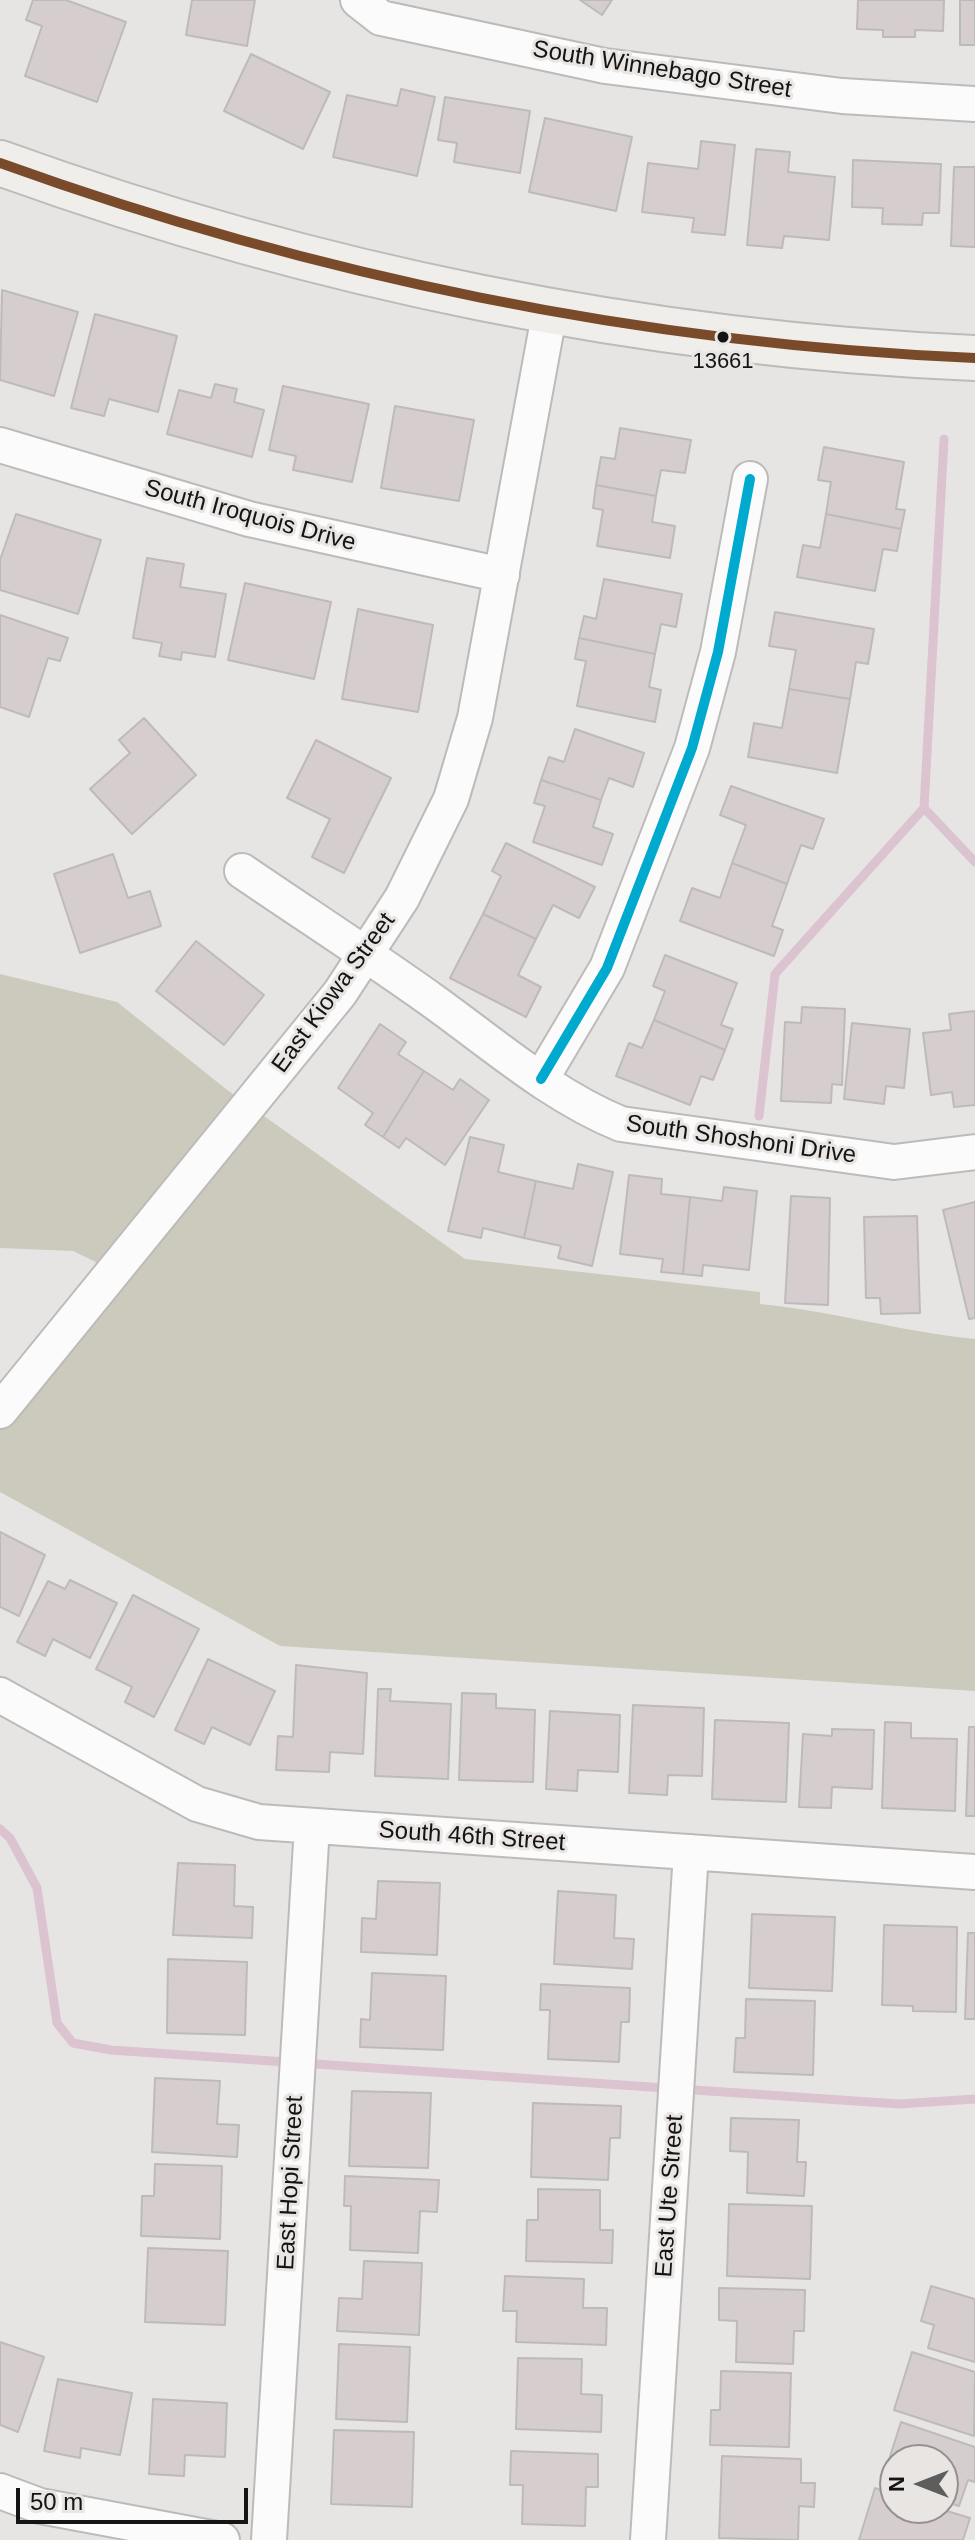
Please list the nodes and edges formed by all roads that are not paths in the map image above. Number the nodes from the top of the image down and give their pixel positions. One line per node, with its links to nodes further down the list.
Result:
1 (358, 0): 2 (street, South Winnebago Street)
2 (975, 104)
3 (0, 163): 4 (main road)
4 (550, 310): 5 (main road); 8 (street, East Kiowa Street)
5 (975, 358)
6 (0, 445): 8 (street, South Iroquois Drive)
7 (750, 479): 11 (street)
8 (502, 575): 10 (street, East Kiowa Street)
9 (242, 871): 10 (street, South Shoshoni Drive)
10 (366, 953): 11 (street, South Shoshoni Drive); 13 (street, East Kiowa Street)
11 (541, 1079): 12 (street, South Shoshoni Drive)
12 (975, 1152)
13 (0, 1411)
14 (0, 1695): 15 (street, South 46th Street)
15 (312, 1826): 16 (street, South 46th Street); 20 (street, East Hopi Street)
16 (691, 1852): 17 (street, South 46th Street); 21 (street, East Ute Street)
17 (975, 1872)
18 (0, 2491): 19 (street)
19 (222, 2540)
20 (269, 2540)
21 (648, 2540)

